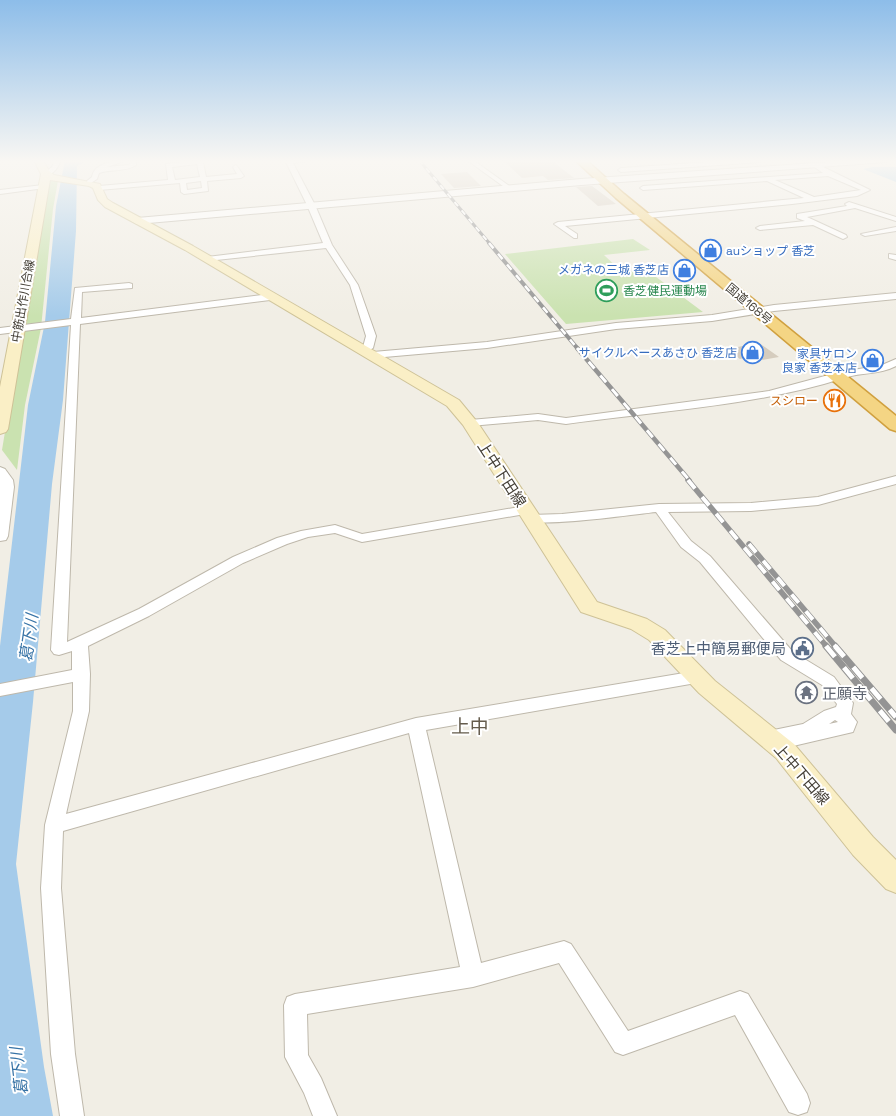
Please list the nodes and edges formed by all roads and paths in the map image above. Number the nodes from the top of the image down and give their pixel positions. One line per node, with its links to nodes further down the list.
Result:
1 (41, 212): 27 (main road, 中筋出作川合線)
2 (123, 212): 12 (main road, 上中下田線)
3 (234, 212): 12 (street)
4 (314, 212): 20 (street)
5 (639, 212): 9 (highway, 国道168号)
6 (673, 212): 9 (street)
7 (822, 212): 13 (street)
8 (874, 212): 10 (street)
9 (642, 215): 18 (street); 25 (highway, 国道168号)
10 (892, 218): 11 (street)
11 (873, 220)
12 (138, 221): 21 (main road, 上中下田線)
13 (815, 224): 14 (street); 15 (street); 19 (street)
14 (834, 224)
15 (760, 228)
16 (896, 229): 17 (street)
17 (866, 234)
18 (574, 236)
19 (843, 237)
20 (328, 245): 21 (street); 29 (street)
21 (207, 259): 24 (main road, 上中下田線)
22 (129, 286): 26 (street)
23 (896, 296): 25 (street)
24 (270, 297): 26 (street); 29 (main road, 上中下田線)
25 (757, 310): 29 (street); 33 (highway, 国道168号)
26 (74, 321): 27 (street); 42 (street)
27 (18, 328): 28 (street); 36 (main road, 中筋出作川合線)
28 (0, 331)
29 (369, 352): 34 (main road, 上中下田線)
30 (896, 362): 31 (street)
31 (885, 368): 32 (street); 33 (street)
32 (896, 375)
33 (837, 377): 34 (street); 35 (highway, 国道168号)
34 (470, 423): 40 (main road, 上中下田線)
35 (896, 425)
36 (0, 429)
37 (0, 473): 41 (street)
38 (896, 480): 39 (street)
39 (659, 508): 40 (street); 47 (street)
40 (528, 514): 42 (street); 44 (main road, 上中下田線)
41 (1, 527)
42 (80, 643): 43 (street)
43 (82, 674): 45 (street); 48 (street)
44 (696, 677): 46 (street); 47 (main road, 上中下田線)
45 (0, 690)
46 (416, 725): 48 (street); 50 (street)
47 (773, 740): 49 (main road, 上中下田線)
48 (54, 825): 52 (street)
49 (896, 880)
50 (473, 976): 51 (street); 53 (street)
51 (798, 1103)
52 (72, 1116)
53 (326, 1116)

